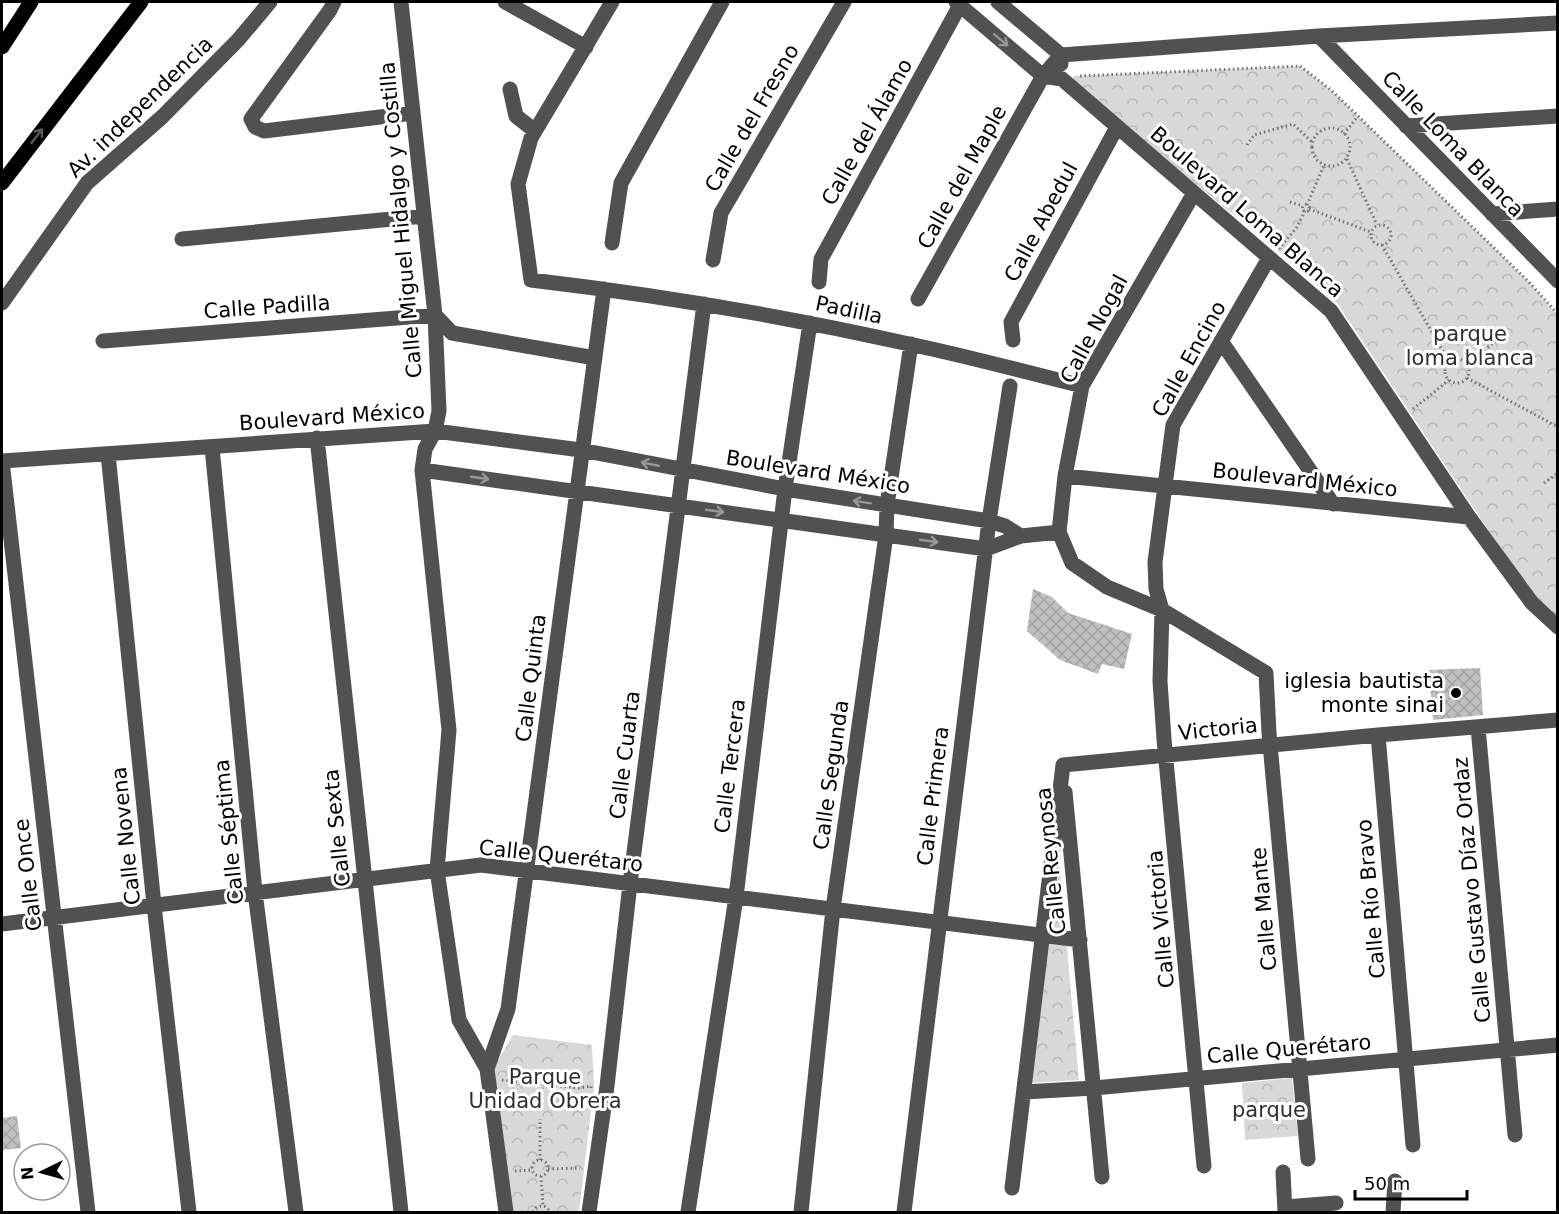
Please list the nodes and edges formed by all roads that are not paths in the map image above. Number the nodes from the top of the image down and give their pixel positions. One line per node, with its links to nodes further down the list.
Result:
1 (31, 2): 14 (main road)
2 (141, 2): 25 (main road, one-way to 2)
3 (270, 2): 38 (street, Av. independencia)
4 (334, 2): 20 (street)
5 (401, 2): 20 (street, Calle Miguel Hidalgo y Costilla)
6 (506, 2): 15 (street)
7 (612, 2): 15 (street)
8 (722, 2): 31 (street)
9 (844, 2): 33 (street, Calle del Fresno)
10 (998, 2): 16 (street)
11 (958, 3): 17 (street, one-way to 17); 35 (street, Calle del Álamo)
12 (1557, 23): 13 (street)
13 (1319, 36): 16 (street); 22 (street, Calle Loma Blanca)
14 (2, 47)
15 (585, 47): 24 (street)
16 (1061, 55): 17 (street, Calle del Maple); 18 (street)
17 (1043, 76): 18 (street); 37 (street, Calle del Maple)
18 (1067, 78): 23 (street, Boulevard Loma Blanca)
19 (510, 89): 24 (street)
20 (413, 113): 29 (street, Calle Miguel Hidalgo y Costilla)
21 (1557, 116): 22 (street)
22 (1406, 126): 28 (street, Calle Loma Blanca)
23 (1117, 127): 26 (street, Boulevard Loma Blanca); 42 (street, Calle Abedul)
24 (535, 131): 36 (street, Padilla)
25 (2, 183)
26 (1194, 194): 32 (street, Boulevard Loma Blanca); 48 (street, Calle Nogal)
27 (1557, 209): 28 (street)
28 (1492, 214): 34 (street, Calle Loma Blanca)
29 (424, 216): 30 (street); 40 (street, Calle Miguel Hidalgo y Costilla)
30 (182, 239)
31 (612, 243)
32 (1274, 254): 44 (street, Calle Encino); 64 (street, Boulevard Loma Blanca)
33 (713, 260)
34 (1557, 281)
35 (819, 282)
36 (604, 289): 39 (street, Padilla); 46 (street, Calle Quinta)
37 (918, 299)
38 (2, 303)
39 (704, 304): 41 (street, Padilla); 56 (street, Calle Cuarta)
40 (435, 315): 43 (street, Calle Padilla); 46 (street); 49 (street, Calle Miguel Hidalgo y Costilla)
41 (810, 323): 45 (street, Padilla); 59 (street, Calle Tercera)
42 (1013, 339)
43 (103, 341)
44 (1221, 341): 58 (street, Calle Encino); 61 (street)
45 (911, 344): 48 (street, Padilla); 62 (street, Calle Segunda)
46 (595, 358): 52 (street, Calle Quinta)
47 (1010, 386): 66 (street, Calle Primera)
48 (1082, 386): 57 (street, Calle Nogal)
49 (435, 431): 50 (street, Boulevard México); 52 (street, Boulevard México); 55 (street, Calle Miguel Hidalgo y Costilla)
50 (317, 438): 51 (street, Boulevard México); 81 (street, Calle Sexta)
51 (212, 447): 53 (street, Boulevard México); 83 (street, Calle Séptima)
52 (581, 450): 56 (street, Boulevard México, one-way to 52); 60 (street, Calle Quinta)
53 (108, 454): 54 (street, Boulevard México); 85 (street, Calle Novena)
54 (2, 461): 87 (street, Calle Once)
55 (422, 470): 60 (street, one-way to 60); 79 (street, Calle Miguel Hidalgo y Costilla)
56 (684, 471): 59 (street, Boulevard México); 63 (street, Calle Cuarta)
57 (1065, 476): 58 (street, Boulevard México); 67 (street, Calle Nogal)
58 (1165, 487): 61 (street, Boulevard México); 71 (street, Calle Encino)
59 (785, 489): 62 (street, Boulevard México, one-way to 59); 65 (street, Calle Tercera)
60 (576, 492): 63 (street); 80 (street, Calle Quinta)
61 (1333, 504): 64 (street, Boulevard México)
62 (887, 505): 66 (street, Boulevard México); 68 (street, Calle Segunda)
63 (678, 506): 65 (street, one-way to 65); 82 (street, Calle Cuarta)
64 (1469, 517): 72 (street, Boulevard Loma Blanca)
65 (781, 520): 68 (street); 84 (street, Calle Tercera)
66 (989, 521): 69 (street, Boulevard México); 70 (street, Calle Primera)
67 (1059, 532): 69 (street); 71 (street)
68 (886, 535): 70 (street, one-way to 70); 86 (street, Calle Segunda)
69 (1021, 536): 70 (street)
70 (986, 549): 88 (street, Calle Primera)
71 (1162, 610): 76 (street, Calle Mante); 77 (street, Calle Victoria)
72 (1557, 628)
73 (1557, 720): 74 (street, Victoria)
74 (1478, 727): 75 (street, Victoria); 93 (street, Calle Gustavo Díaz Ordaz)
75 (1378, 735): 76 (street, Victoria); 94 (street, Calle Río Bravo)
76 (1270, 745): 77 (street, Victoria); 96 (street, Calle Mante)
77 (1167, 755): 78 (street, Victoria); 97 (street, Calle Victoria)
78 (1063, 765): 90 (street, Calle Reynosa); 91 (street, Calle Reynosa)
79 (437, 870): 80 (street, Calle Querétaro); 81 (street, Calle Querétaro); 95 (street, Calle Miguel Hidalgo y Costilla)
80 (527, 871): 82 (street, Calle Querétaro); 95 (street, Calle Quinta)
81 (364, 879): 83 (street, Calle Querétaro); 113 (street, Calle Sexta)
82 (630, 884): 84 (street, Calle Querétaro); 115 (street, Calle Cuarta)
83 (255, 892): 85 (street, Calle Querétaro); 112 (street, Calle Séptima)
84 (736, 897): 86 (street, Calle Querétaro); 116 (street, Calle Tercera)
85 (154, 905): 87 (street, Calle Querétaro); 111 (street, Calle Novena)
86 (833, 909): 88 (street, Calle Querétaro); 117 (street, Calle Segunda)
87 (54, 917): 89 (street, Calle Querétaro); 110 (street, Calle Once)
88 (938, 922): 90 (street, Calle Querétaro); 118 (street, Calle Primera)
89 (2, 924)
90 (1041, 935): 91 (street, Calle Querétaro); 99 (street, Calle Reynosa)
91 (1080, 940): 98 (street, Calle Reynosa)
92 (1557, 1046): 93 (street, Calle Querétaro)
93 (1508, 1050): 94 (street, Calle Querétaro); 100 (street, Calle Gustavo Díaz Ordaz)
94 (1406, 1059): 96 (street, Calle Querétaro); 101 (street, Calle Río Bravo)
95 (487, 1069): 114 (street, Calle Miguel Hidalgo y Costilla)
96 (1300, 1069): 97 (street, Calle Querétaro); 102 (street, Calle Mante)
97 (1196, 1079): 98 (street, Calle Querétaro); 103 (street, Calle Victoria)
98 (1094, 1088): 99 (street, Calle Querétaro); 105 (street, Calle Reynosa)
99 (1024, 1092): 107 (street, Calle Reynosa)
100 (1515, 1135)
101 (1413, 1145)
102 (1308, 1159)
103 (1204, 1166)
104 (1282, 1172): 109 (street)
105 (1102, 1177)
106 (1395, 1181): 119 (street)
107 (1012, 1188)
108 (1335, 1203): 109 (street)
109 (1285, 1210)
110 (88, 1212)
111 (189, 1212)
112 (296, 1212)
113 (401, 1212)
114 (506, 1212)
115 (589, 1212)
116 (688, 1212)
117 (801, 1212)
118 (904, 1212)
119 (1393, 1212)

